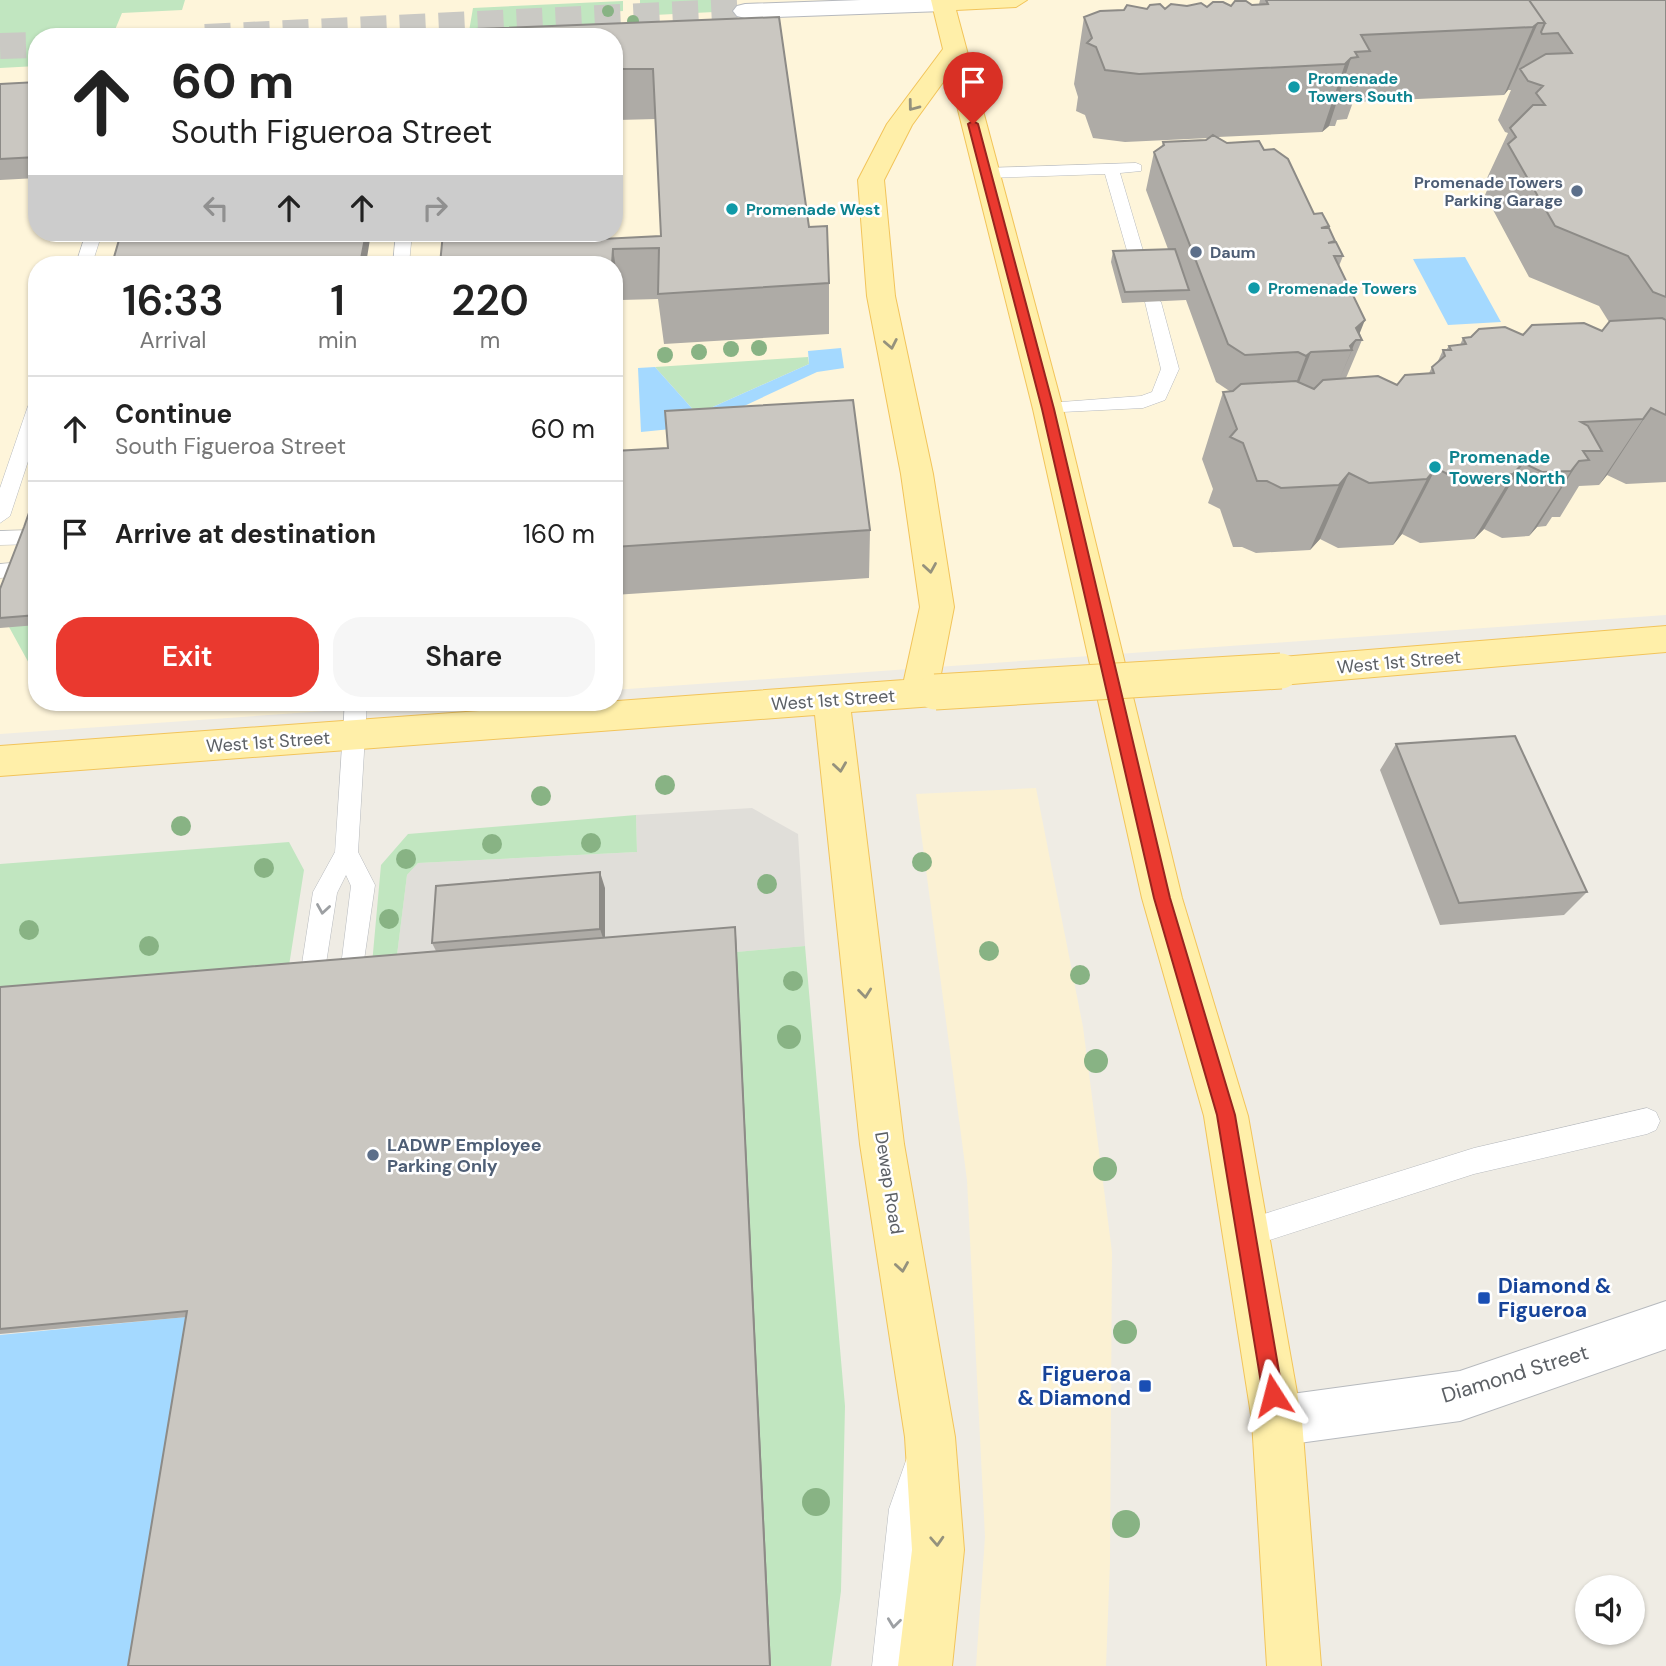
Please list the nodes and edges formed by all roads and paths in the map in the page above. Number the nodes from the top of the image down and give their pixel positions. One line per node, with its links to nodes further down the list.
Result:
1 (1016, 0): 2 (main road)
2 (942, 2): 3 (street); 4 (main road)
3 (745, 11)
4 (953, 51): 7 (main road); 18 (main road, one-way to 18)
5 (1136, 168): 6 (lane)
6 (1111, 169): 7 (lane); 8 (lane)
7 (986, 173): 10 (main road)
8 (1138, 261)
9 (1153, 302): 10 (lane)
10 (1048, 409): 28 (main road)
11 (28, 433): 12 (lane)
12 (0, 516)
13 (28, 537): 14 (lane)
14 (0, 538)
15 (28, 569): 16 (lane)
16 (0, 571)
17 (1666, 639): 18 (main road, West 1st Street, bridge)
18 (927, 693): 19 (main road, West 1st Street)
19 (831, 699): 20 (main road, West 1st Street); 31 (main road, Dewap Road, one-way to 31)
20 (623, 707)
21 (530, 711): 22 (main road, West 1st Street)
22 (354, 718): 23 (main road, West 1st Street); 24 (lane)
23 (0, 761)
24 (346, 853): 25 (lane); 26 (lane, one-way to 26)
25 (353, 966)
26 (313, 970)
27 (1647, 1121): 28 (lane)
28 (1248, 1233): 30 (main road)
29 (1666, 1325): 30 (street, Diamond Street)
30 (1277, 1422): 34 (main road)
31 (930, 1437): 32 (lane, one-way to 32); 33 (main road, Dewap Road, one-way to 33)
32 (888, 1666)
33 (925, 1666)
34 (1294, 1666)

